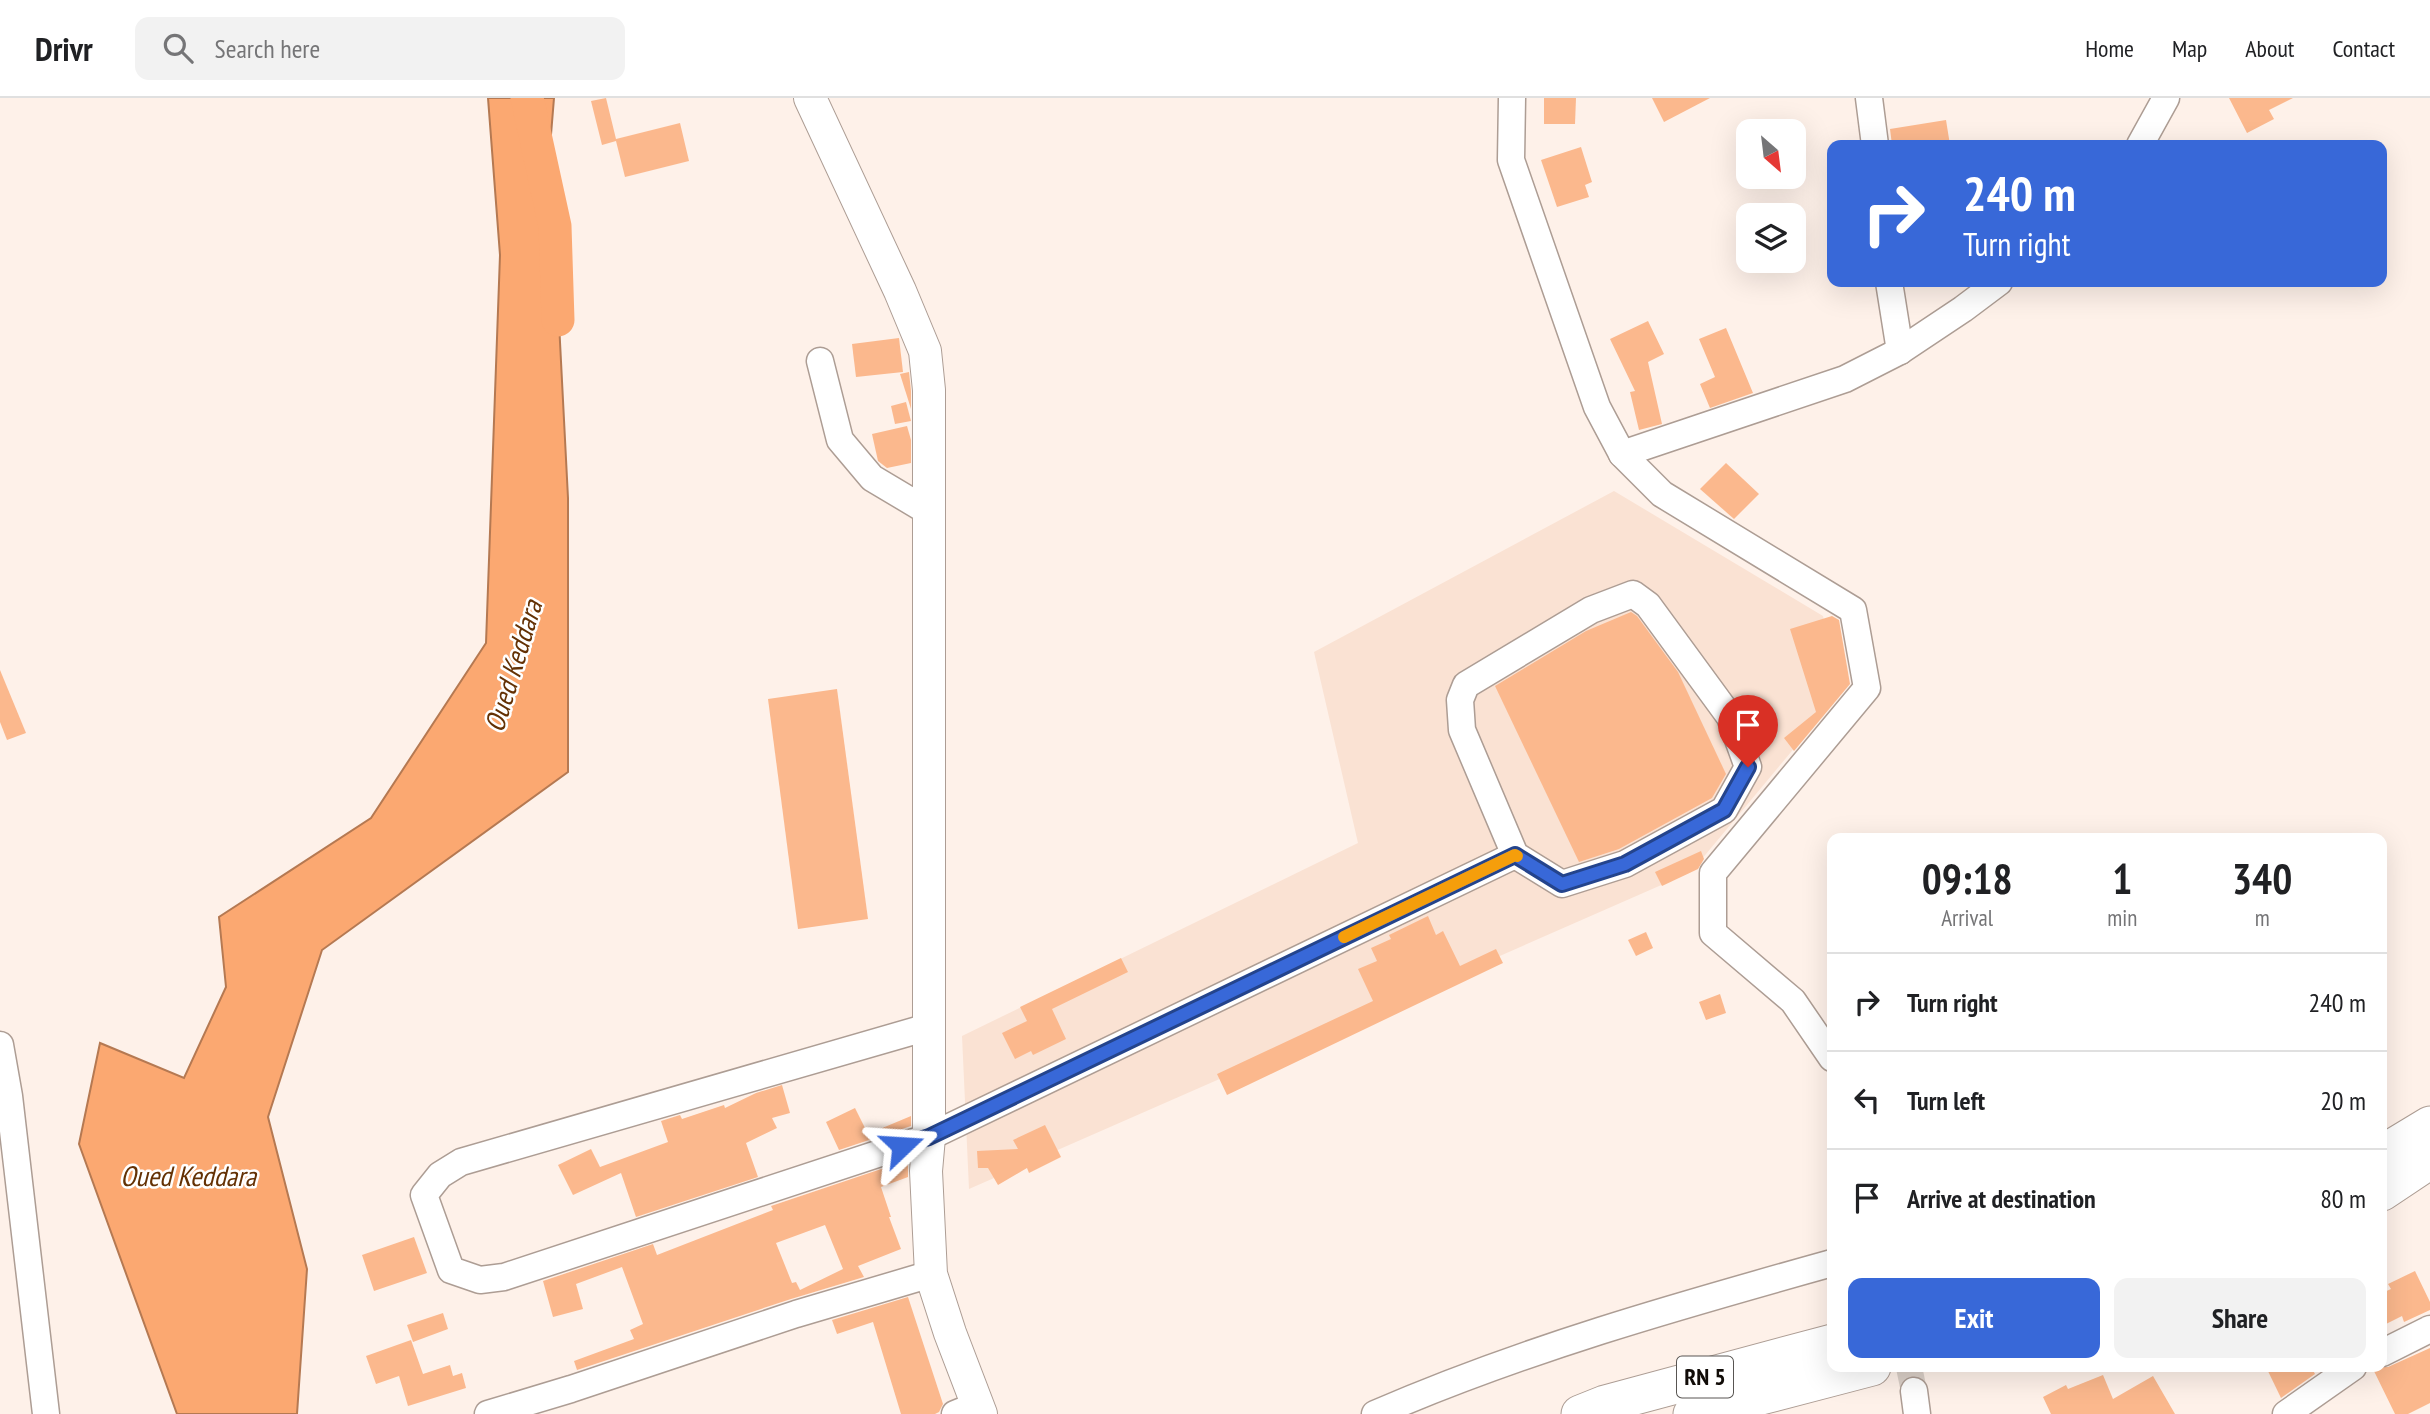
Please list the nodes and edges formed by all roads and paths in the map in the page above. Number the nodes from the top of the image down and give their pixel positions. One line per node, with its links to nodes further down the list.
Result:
1 (810, 98): 12 (main road)
2 (1512, 98): 11 (street)
3 (1868, 98): 5 (street)
4 (2166, 98): 6 (street)
5 (1874, 140)
6 (2143, 140)
7 (1890, 287): 9 (street)
8 (1992, 287): 9 (street)
9 (1900, 351): 11 (street)
10 (820, 361): 12 (street)
11 (1622, 454): 16 (street)
12 (929, 512): 14 (main road)
13 (1515, 855): 13 (street); 18 (street)
14 (928, 1027): 18 (main road); 18 (street)
15 (0, 1045): 30 (street)
16 (1827, 1051)
17 (2430, 1125): 19 (highway)
18 (929, 1137): 23 (main road)
19 (2387, 1151)
20 (2430, 1160): 21 (highway)
21 (2387, 1189)
22 (1827, 1264): 32 (street)
23 (931, 1274): 29 (main road); 31 (street)
24 (2430, 1329): 26 (street)
25 (1827, 1344): 33 (highway, RN 5)
26 (2387, 1350)
27 (1853, 1372): 34 (highway, RN 5)
28 (2346, 1372): 35 (street)
29 (971, 1411)
30 (46, 1414)
31 (488, 1414)
32 (1375, 1414)
33 (1580, 1414)
34 (1692, 1414)
35 (2286, 1414)

